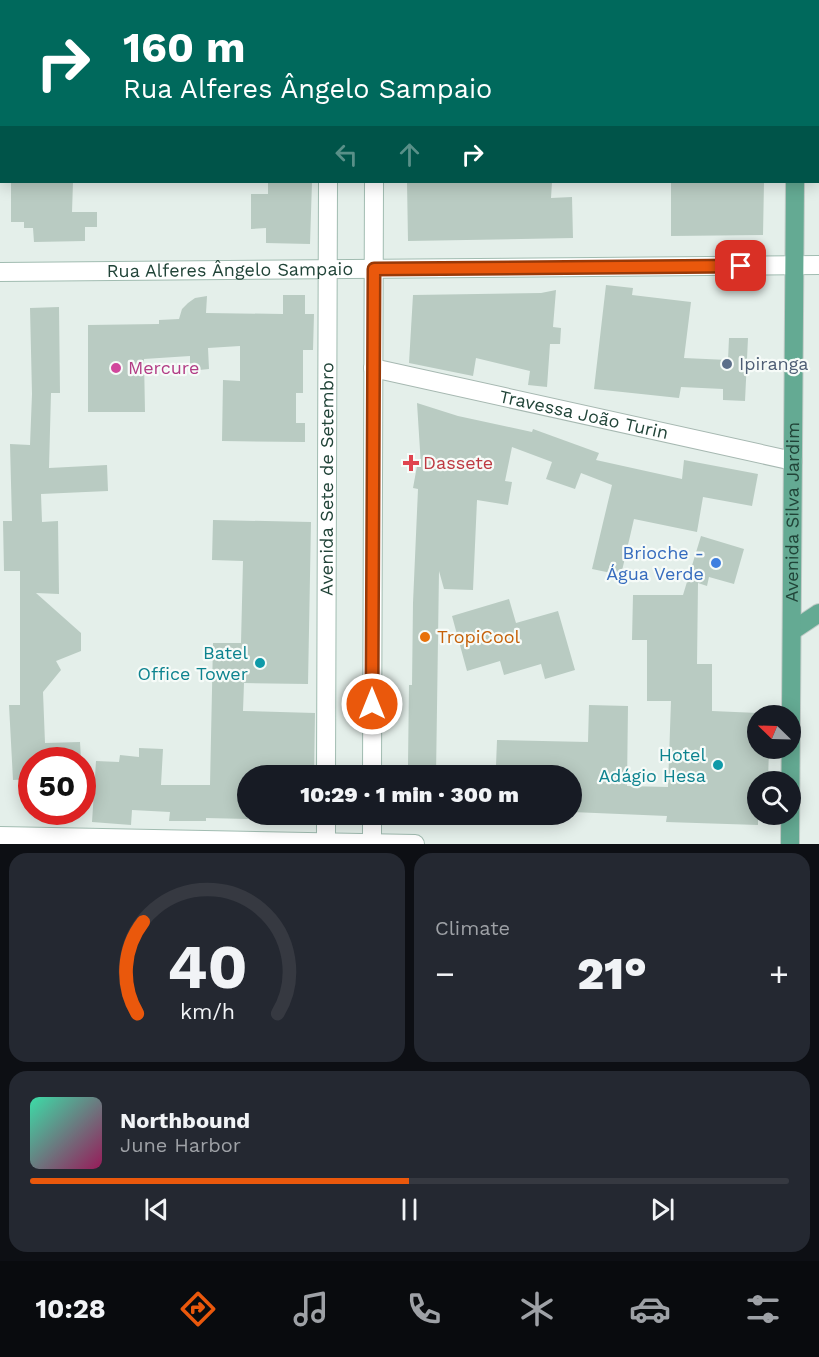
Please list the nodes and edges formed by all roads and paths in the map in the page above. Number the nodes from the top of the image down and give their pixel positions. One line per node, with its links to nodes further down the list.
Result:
1 (328, 183): 7 (main road, Avenida Sete de Setembro)
2 (374, 183): 6 (main road)
3 (795, 183): 5 (main road, Avenida Silva Jardim)
4 (819, 265): 5 (main road, Rua Alferes Ângelo Sampaio)
5 (795, 266): 6 (main road, Rua Alferes Ângelo Sampaio); 10 (main road, Avenida Silva Jardim)
6 (374, 269): 7 (main road, Rua Alferes Ângelo Sampaio); 9 (main road)
7 (329, 270): 8 (main road, Rua Alferes Ângelo Sampaio); 13 (main road, Avenida Sete de Setembro)
8 (0, 272)
9 (373, 368): 10 (main road, Travessa João Turin); 14 (main road)
10 (793, 461): 12 (main road, Avenida Silva Jardim)
11 (819, 613): 12 (main road)
12 (792, 631): 21 (main road, Avenida Silva Jardim)
13 (326, 765)
14 (372, 765)
15 (326, 825): 18 (main road)
16 (372, 825): 19 (main road)
17 (0, 836): 18 (main road)
18 (326, 843): 19 (main road)
19 (372, 844): 20 (main road)
20 (415, 844)
21 (790, 844)

